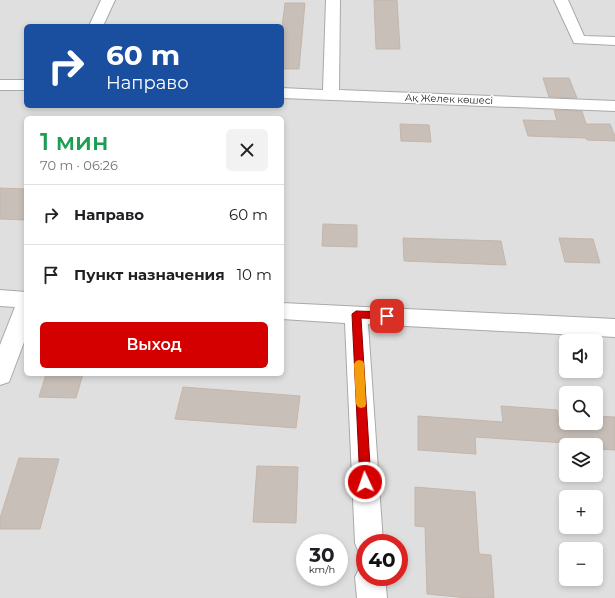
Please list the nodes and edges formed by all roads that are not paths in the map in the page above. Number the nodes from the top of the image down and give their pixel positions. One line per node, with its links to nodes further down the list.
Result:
1 (108, 0): 4 (street)
2 (333, 0): 9 (street)
3 (561, 0): 5 (street)
4 (97, 24)
5 (615, 41)
6 (0, 85): 7 (street)
7 (24, 85)
8 (284, 92): 9 (street, Ақ Желек көшесі)
9 (331, 94): 10 (street, Ақ Желек көшесі)
10 (615, 106)
11 (0, 298): 12 (street)
12 (24, 300)
13 (284, 311): 15 (street)
14 (24, 312): 17 (street)
15 (356, 314): 16 (street); 18 (street)
16 (615, 328)
17 (0, 375)
18 (368, 534)
19 (371, 586): 20 (street)
20 (372, 598)

